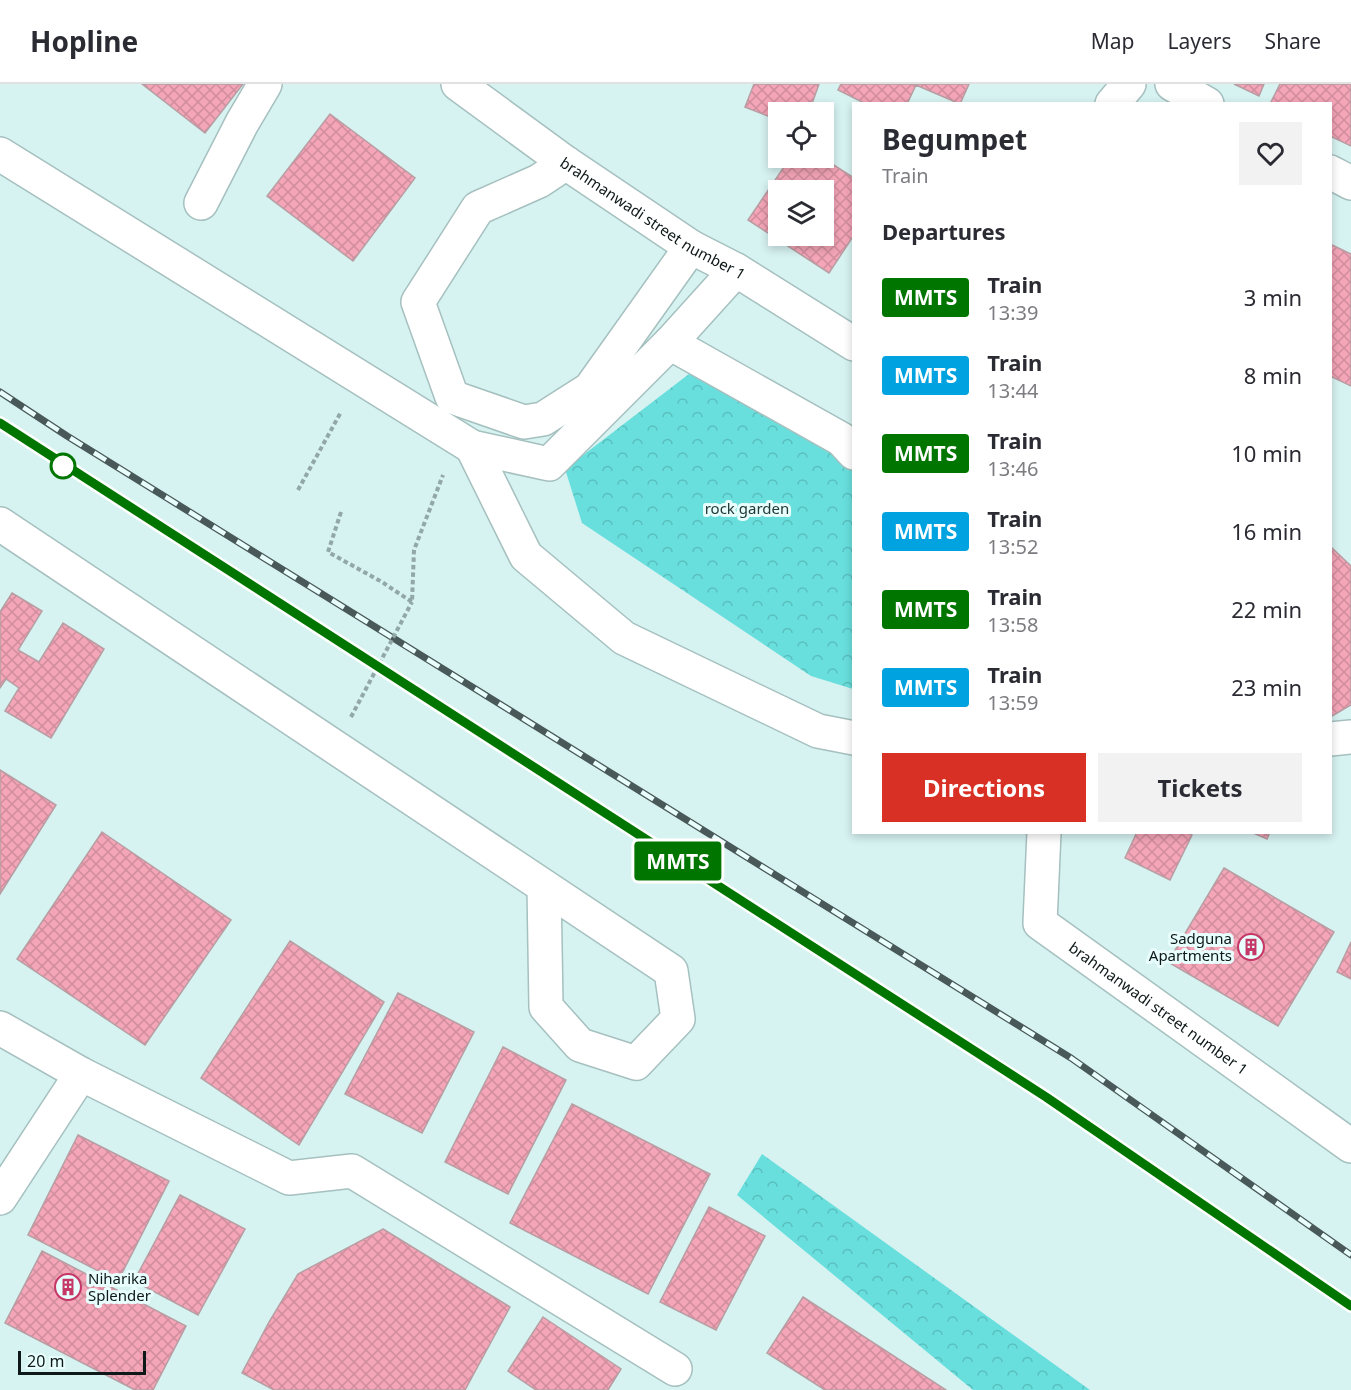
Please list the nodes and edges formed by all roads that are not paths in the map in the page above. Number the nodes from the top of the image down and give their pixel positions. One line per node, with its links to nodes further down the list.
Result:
1 (266, 84): 11 (street)
2 (458, 84): 8 (street, brahmanwadi street number 1)
3 (1129, 84): 5 (street)
4 (1172, 84): 6 (street)
5 (1114, 102)
6 (1204, 102)
7 (0, 154): 16 (street)
8 (566, 163): 12 (street, brahmanwadi street number 1); 12 (street)
9 (1332, 173): 10 (street)
10 (1351, 183)
11 (201, 202)
12 (691, 247): 13 (street, brahmanwadi street number 1)
13 (736, 270): 14 (street); 15 (street, brahmanwadi street number 1)
14 (670, 343): 16 (street); 17 (street)
15 (852, 343)
16 (464, 442): 20 (street)
17 (852, 451)
18 (0, 524): 23 (street)
19 (1351, 736): 21 (street)
20 (852, 738)
21 (1332, 739)
22 (1044, 834): 26 (street, brahmanwadi street number 1)
23 (544, 887): 23 (street)
24 (0, 1028): 25 (street)
25 (81, 1074): 27 (street); 28 (street)
26 (1351, 1146)
27 (0, 1198)
28 (675, 1369)

